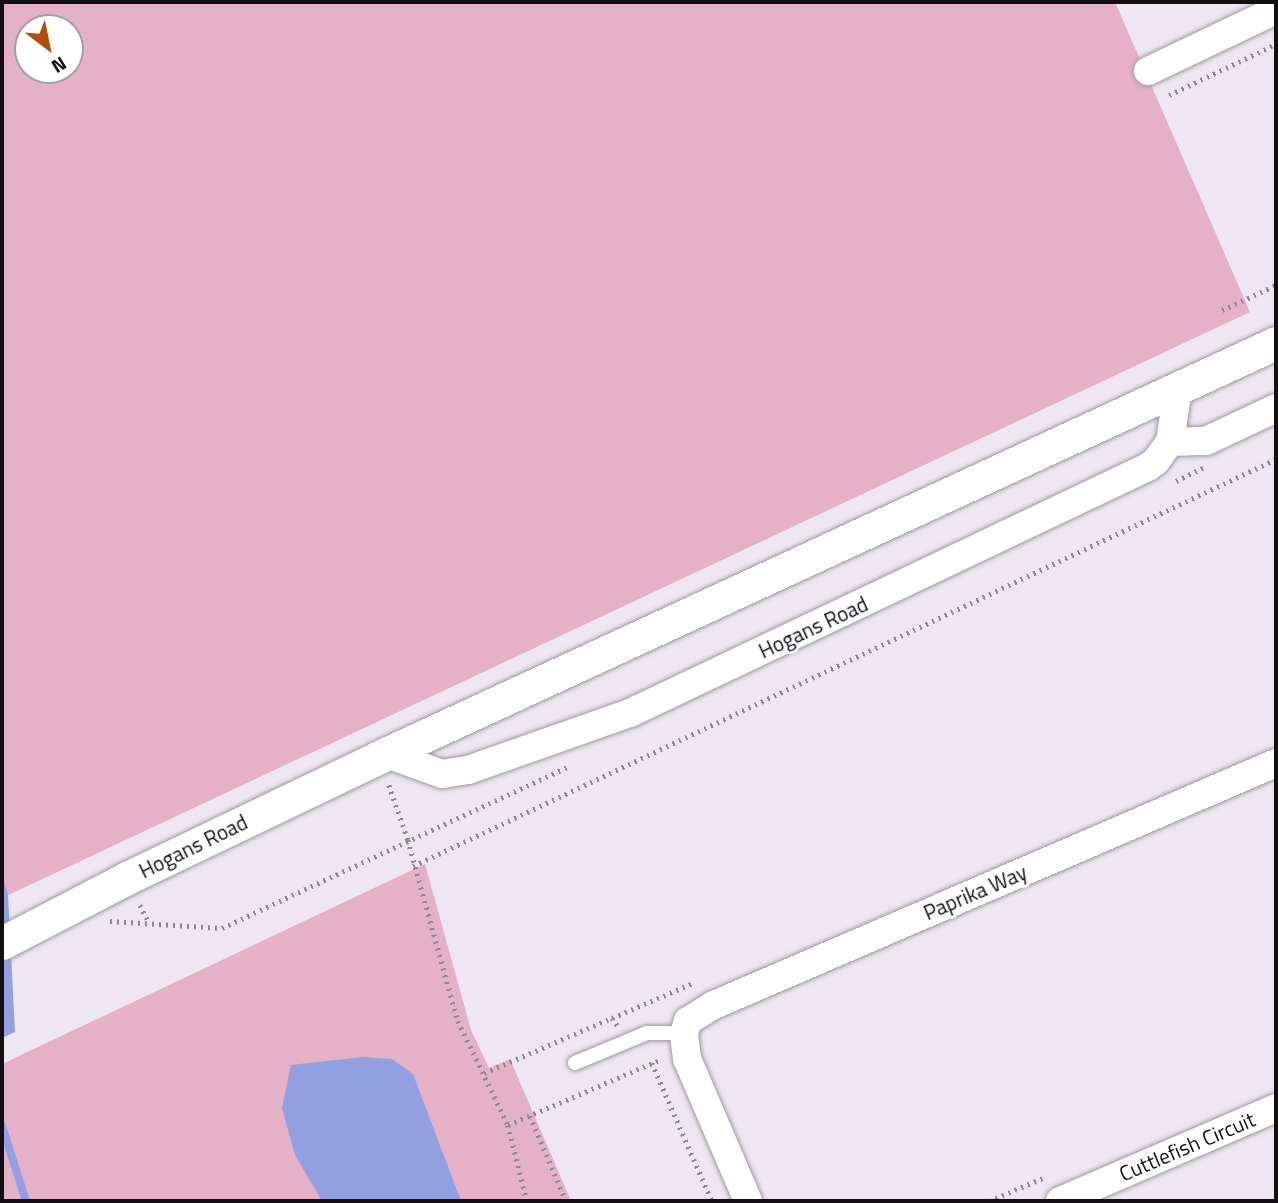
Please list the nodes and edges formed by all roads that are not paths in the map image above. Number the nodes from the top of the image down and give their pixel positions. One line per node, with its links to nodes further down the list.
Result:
1 (1276, 10): 2 (street)
2 (1148, 71)
3 (1276, 344): 4 (street, Hogans Road)
4 (1178, 388): 6 (street); 8 (street, Hogans Road)
5 (1276, 408): 6 (street)
6 (1170, 442): 8 (street, Hogans Road)
7 (1276, 763): 10 (street, Paprika Way)
8 (388, 769): 9 (street, Hogans Road)
9 (2, 943)
10 (684, 1041): 11 (lane); 13 (street)
11 (575, 1063)
12 (1276, 1108): 14 (street, Cuttlefish Circuit)
13 (748, 1201)
14 (1060, 1201)

